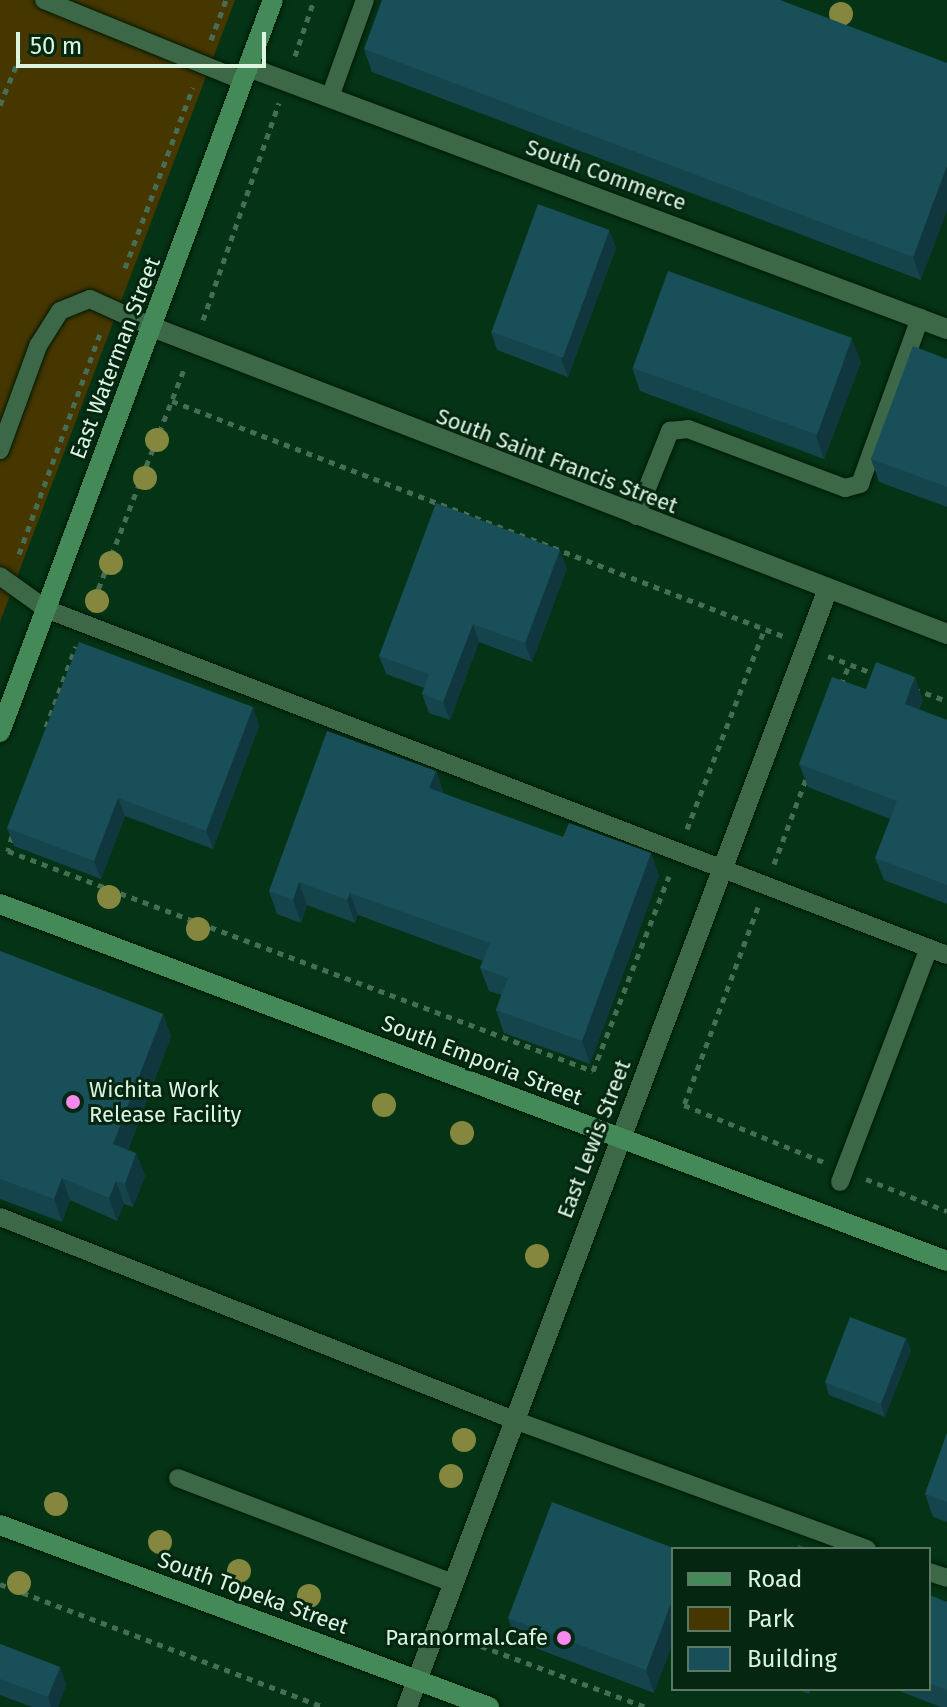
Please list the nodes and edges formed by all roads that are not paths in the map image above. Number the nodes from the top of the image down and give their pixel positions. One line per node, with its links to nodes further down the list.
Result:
1 (44, 0): 4 (lane)
2 (273, 0): 4 (street, East Waterman Street)
3 (365, 0): 5 (lane)
4 (246, 74): 5 (street, South Commerce); 7 (street, East Waterman Street)
5 (330, 97): 6 (street, South Commerce)
6 (920, 318): 8 (street, South Commerce); 10 (lane)
7 (152, 327): 9 (lane); 10 (street, South Saint Francis Street); 13 (street, East Waterman Street)
8 (947, 329)
9 (0, 450)
10 (636, 516): 12 (street, South Saint Francis Street)
11 (0, 576): 13 (lane)
12 (828, 589): 14 (street, South Saint Francis Street); 16 (street, East Lewis Street)
13 (46, 609): 15 (street, East Waterman Street); 16 (lane)
14 (947, 634)
15 (0, 732)
16 (721, 871): 18 (lane); 19 (street, East Lewis Street)
17 (0, 904): 19 (street, South Emporia Street)
18 (938, 952): 20 (lane)
19 (620, 1138): 22 (street, South Emporia Street); 23 (street, East Lewis Street)
20 (842, 1176)
21 (0, 1217): 23 (lane)
22 (947, 1261)
23 (514, 1420): 26 (lane); 27 (street, East Lewis Street)
24 (178, 1478): 27 (lane)
25 (0, 1525): 28 (street, South Topeka Street)
26 (862, 1547)
27 (453, 1583): 28 (street, East Lewis Street)
28 (417, 1680): 29 (street, East Lewis Street); 30 (street, South Topeka Street)
29 (407, 1707)
30 (489, 1707)

